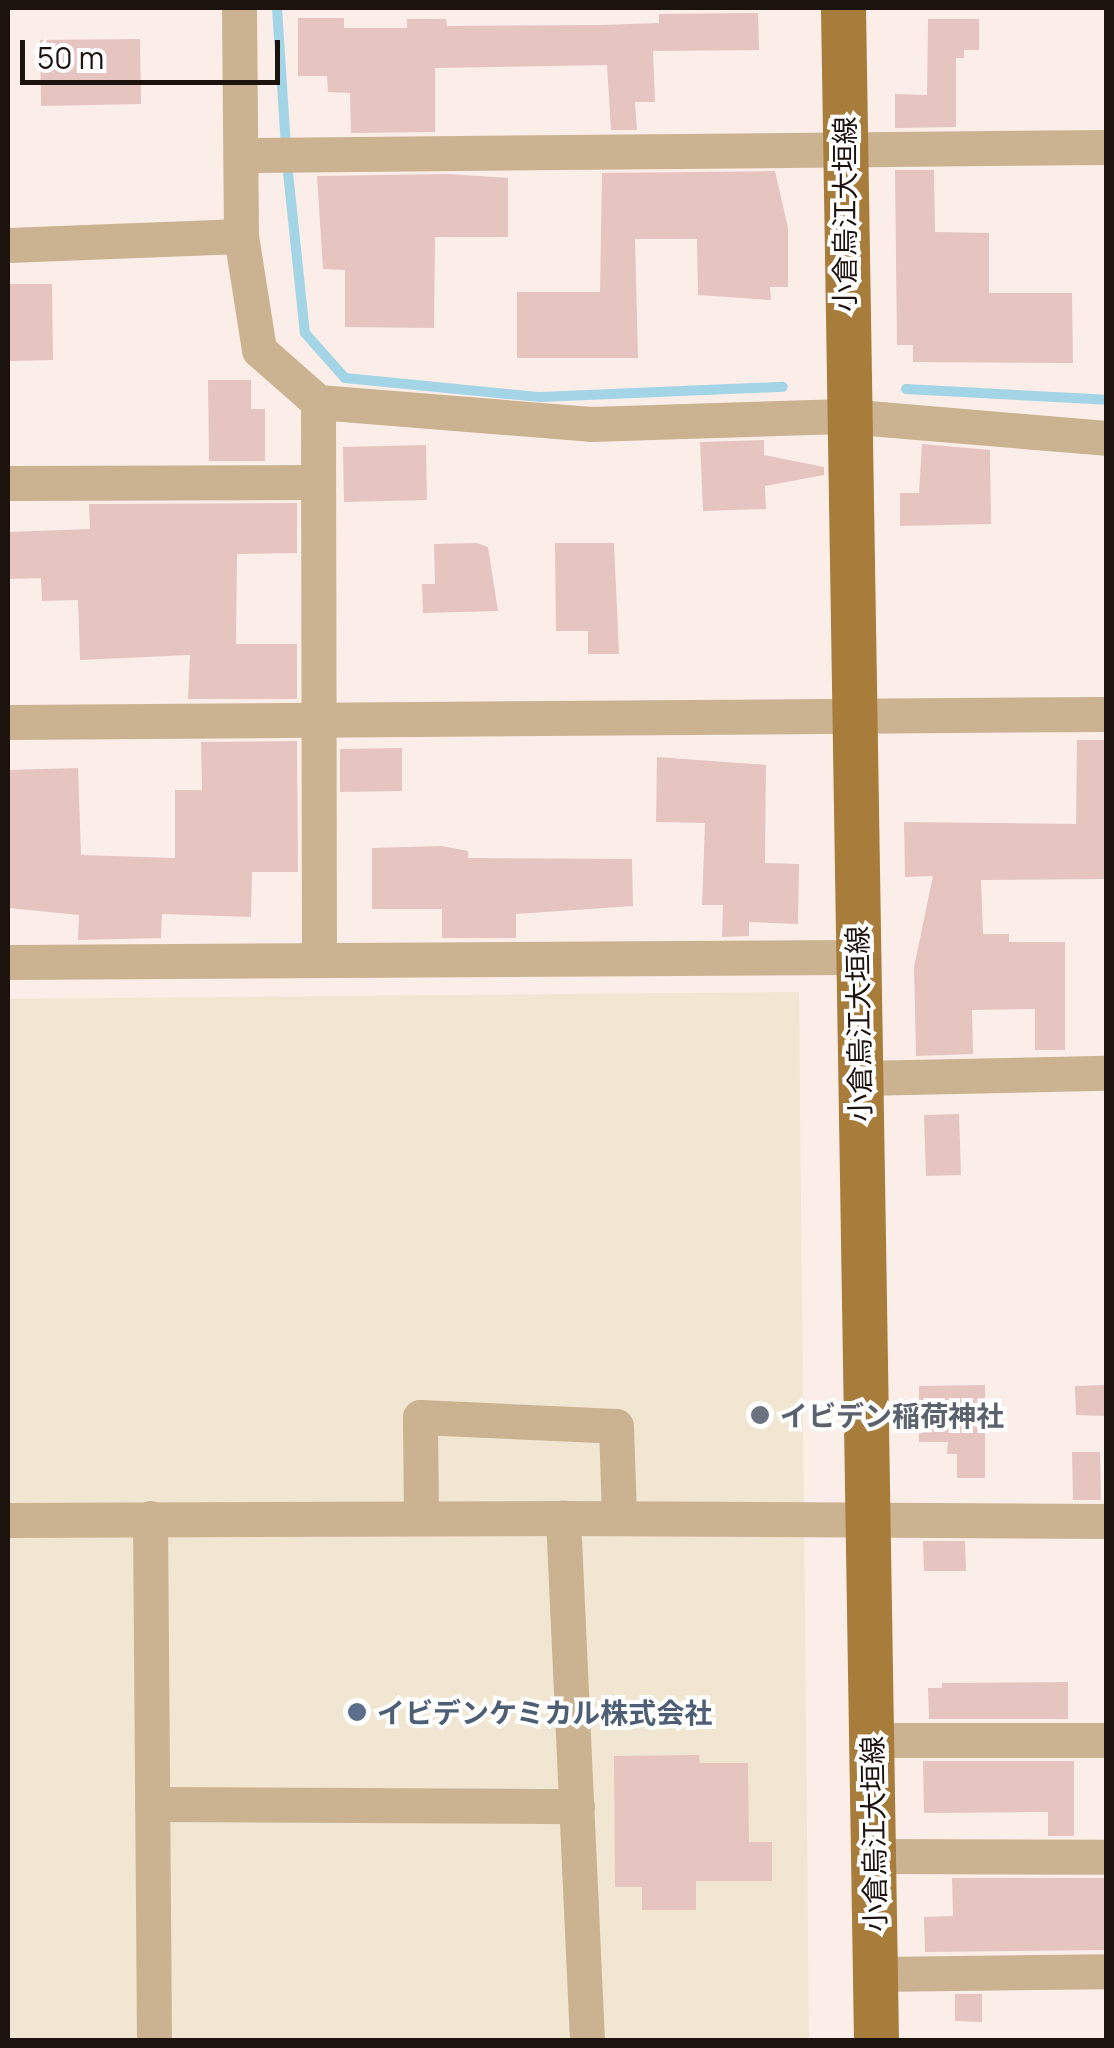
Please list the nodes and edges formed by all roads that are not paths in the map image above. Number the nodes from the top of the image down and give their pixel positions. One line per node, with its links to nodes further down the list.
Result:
1 (239, 8): 5 (street)
2 (843, 8): 3 (main road, 小倉烏江大垣線)
3 (844, 148): 4 (street); 5 (street); 9 (main road, 小倉烏江大垣線)
4 (1106, 148)
5 (255, 154): 6 (street)
6 (240, 236): 7 (street); 8 (street)
7 (8, 245)
8 (318, 402): 9 (street); 11 (street)
9 (846, 416): 10 (street); 14 (main road, 小倉烏江大垣線)
10 (1106, 438)
11 (317, 482): 12 (street); 15 (street)
12 (8, 483)
13 (1106, 714): 14 (street)
14 (852, 715): 15 (street); 18 (main road, 小倉烏江大垣線)
15 (320, 721): 16 (street); 17 (street)
16 (8, 722)
17 (319, 957): 18 (street); 19 (street)
18 (857, 957): 21 (main road, 小倉烏江大垣線)
19 (8, 962)
20 (1106, 1073): 21 (street)
21 (860, 1078): 26 (main road, 小倉烏江大垣線)
22 (150, 1518): 23 (street); 27 (street); 31 (street)
23 (420, 1518): 24 (street); 25 (street)
24 (563, 1518): 25 (street); 32 (street)
25 (619, 1518): 26 (street)
26 (867, 1518): 28 (street); 29 (main road, 小倉烏江大垣線)
27 (8, 1520)
28 (1106, 1521)
29 (871, 1740): 30 (street); 33 (main road, 小倉烏江大垣線)
30 (1106, 1740)
31 (152, 1804): 32 (street); 37 (street)
32 (578, 1806): 38 (street)
33 (873, 1856): 34 (street); 36 (main road, 小倉烏江大垣線)
34 (1106, 1857)
35 (1106, 1971): 36 (street)
36 (875, 1974): 39 (main road, 小倉烏江大垣線)
37 (154, 2040)
38 (588, 2040)
39 (876, 2040)

